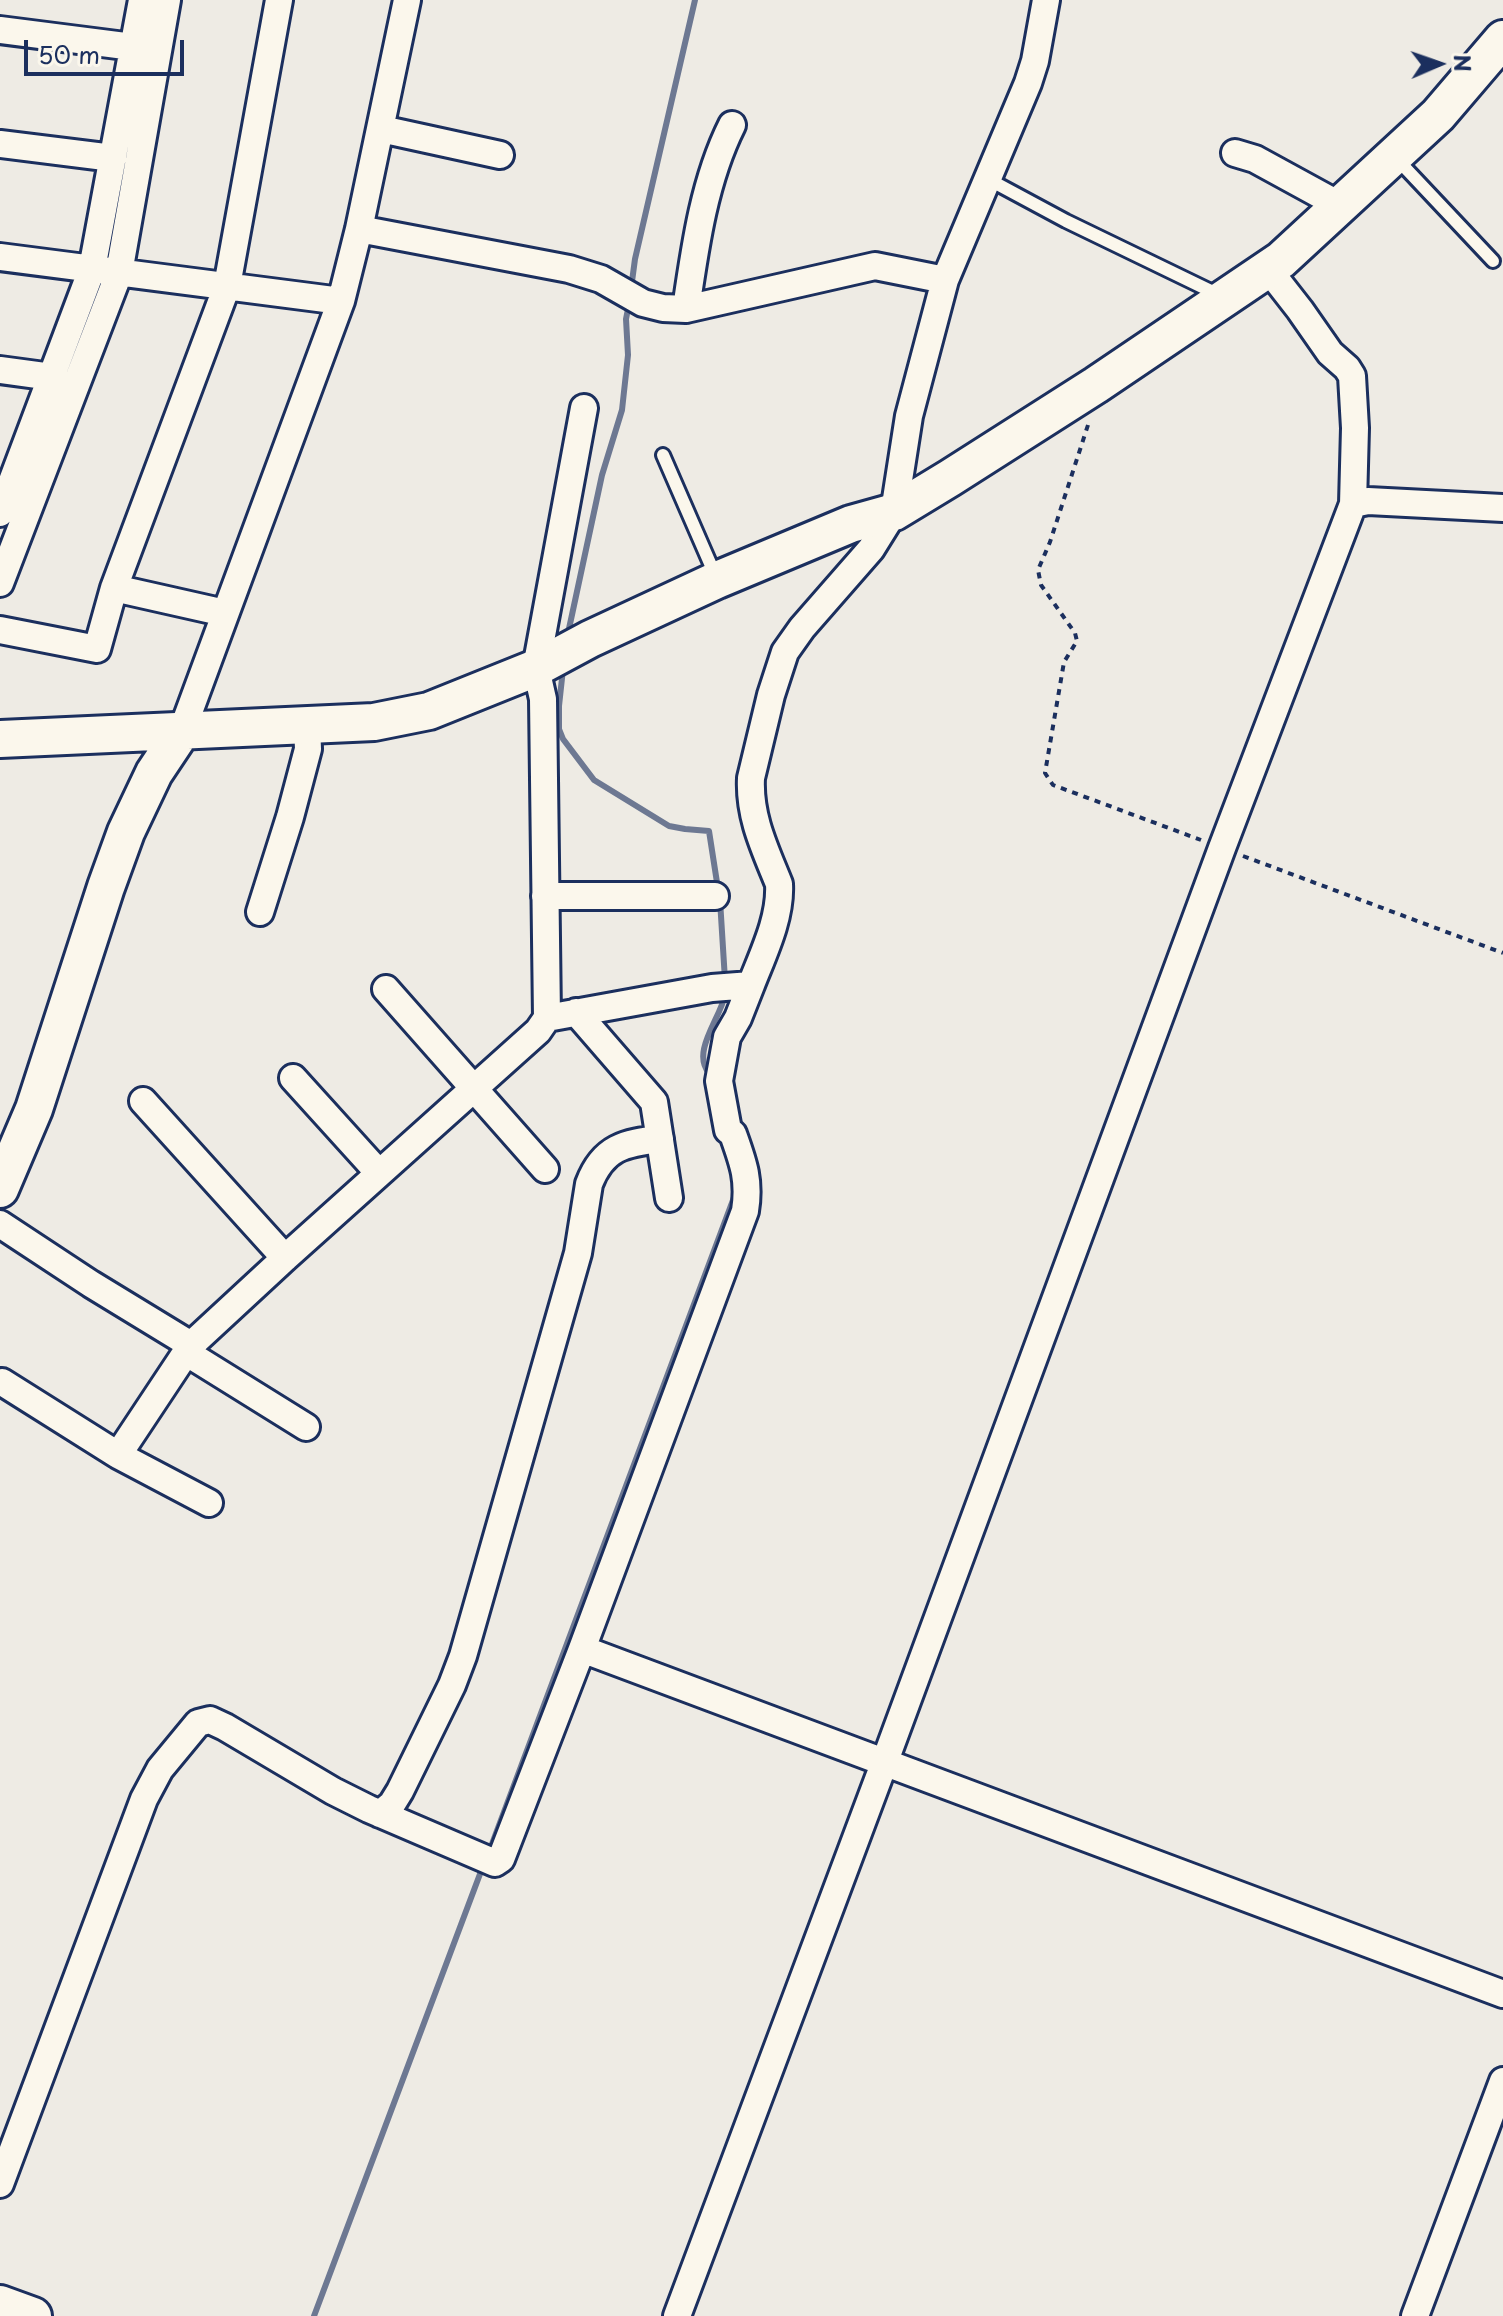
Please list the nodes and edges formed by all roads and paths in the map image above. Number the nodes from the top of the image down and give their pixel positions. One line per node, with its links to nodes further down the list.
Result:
1 (142, 0): 8 (street)
2 (167, 0): 23 (street)
3 (279, 0): 25 (street)
4 (407, 0): 10 (street)
5 (1046, 0): 16 (street)
6 (0, 30): 8 (street)
7 (1503, 39): 14 (street)
8 (133, 47): 15 (street)
9 (732, 125): 28 (street)
10 (381, 129): 13 (street); 18 (street)
11 (0, 144): 15 (street)
12 (1235, 153): 17 (street)
13 (500, 155)
14 (1394, 156): 17 (street); 20 (lane)
15 (113, 158): 21 (street)
16 (986, 178): 24 (street); 26 (lane)
17 (1341, 206): 22 (street)
18 (359, 229): 27 (street); 28 (street)
19 (0, 257): 21 (street)
20 (1493, 261)
21 (92, 269): 23 (street); 30 (street)
22 (1268, 269): 26 (street); 35 (street)
23 (119, 273): 25 (street); 40 (street)
24 (945, 280): 28 (street); 37 (street)
25 (227, 286): 27 (street); 41 (street)
26 (1226, 298): 31 (street)
27 (341, 301): 42 (street)
28 (686, 309)
29 (0, 370): 30 (street)
30 (52, 377): 34 (street)
31 (1096, 385): 37 (street); 48 (path)
32 (584, 408): 44 (street)
33 (663, 455): 39 (lane)
34 (5, 486): 38 (street)
35 (1353, 504): 36 (street); 48 (street)
36 (1503, 508)
37 (894, 512): 39 (street); 53 (street)
38 (0, 513)
39 (717, 580): 44 (street)
40 (0, 583)
41 (114, 588): 42 (street); 43 (street)
42 (225, 613): 46 (street)
43 (0, 630)
44 (555, 658): 45 (street); 49 (street)
45 (307, 725): 46 (street); 51 (street)
46 (182, 731): 47 (street); 63 (street)
47 (0, 739)
48 (1222, 848): 52 (path); 73 (street)
49 (545, 896): 50 (street); 56 (street)
50 (715, 896)
51 (260, 912)
52 (1503, 953)
53 (745, 986): 55 (street); 72 (street)
54 (386, 989): 58 (street)
55 (576, 1012): 56 (street); 60 (street)
56 (547, 1018): 58 (street)
57 (293, 1078): 62 (street)
58 (473, 1089): 61 (street); 62 (street)
59 (143, 1101): 66 (street)
60 (660, 1139): 64 (street); 74 (street)
61 (545, 1169)
62 (379, 1173): 66 (street)
63 (0, 1189)
64 (669, 1198)
65 (0, 1224): 67 (street)
66 (285, 1258): 67 (street)
67 (189, 1349): 69 (street); 70 (street)
68 (2, 1382): 70 (street)
69 (306, 1427)
70 (118, 1455): 71 (street)
71 (209, 1503)
72 (582, 1649): 73 (street); 74 (street)
73 (885, 1761): 75 (street); 80 (street)
74 (380, 1814): 77 (street)
75 (1503, 1994)
76 (1503, 2081): 81 (street)
77 (0, 2184)
78 (0, 2304): 79 (street)
79 (33, 2316)
80 (677, 2316)
81 (1415, 2316)

